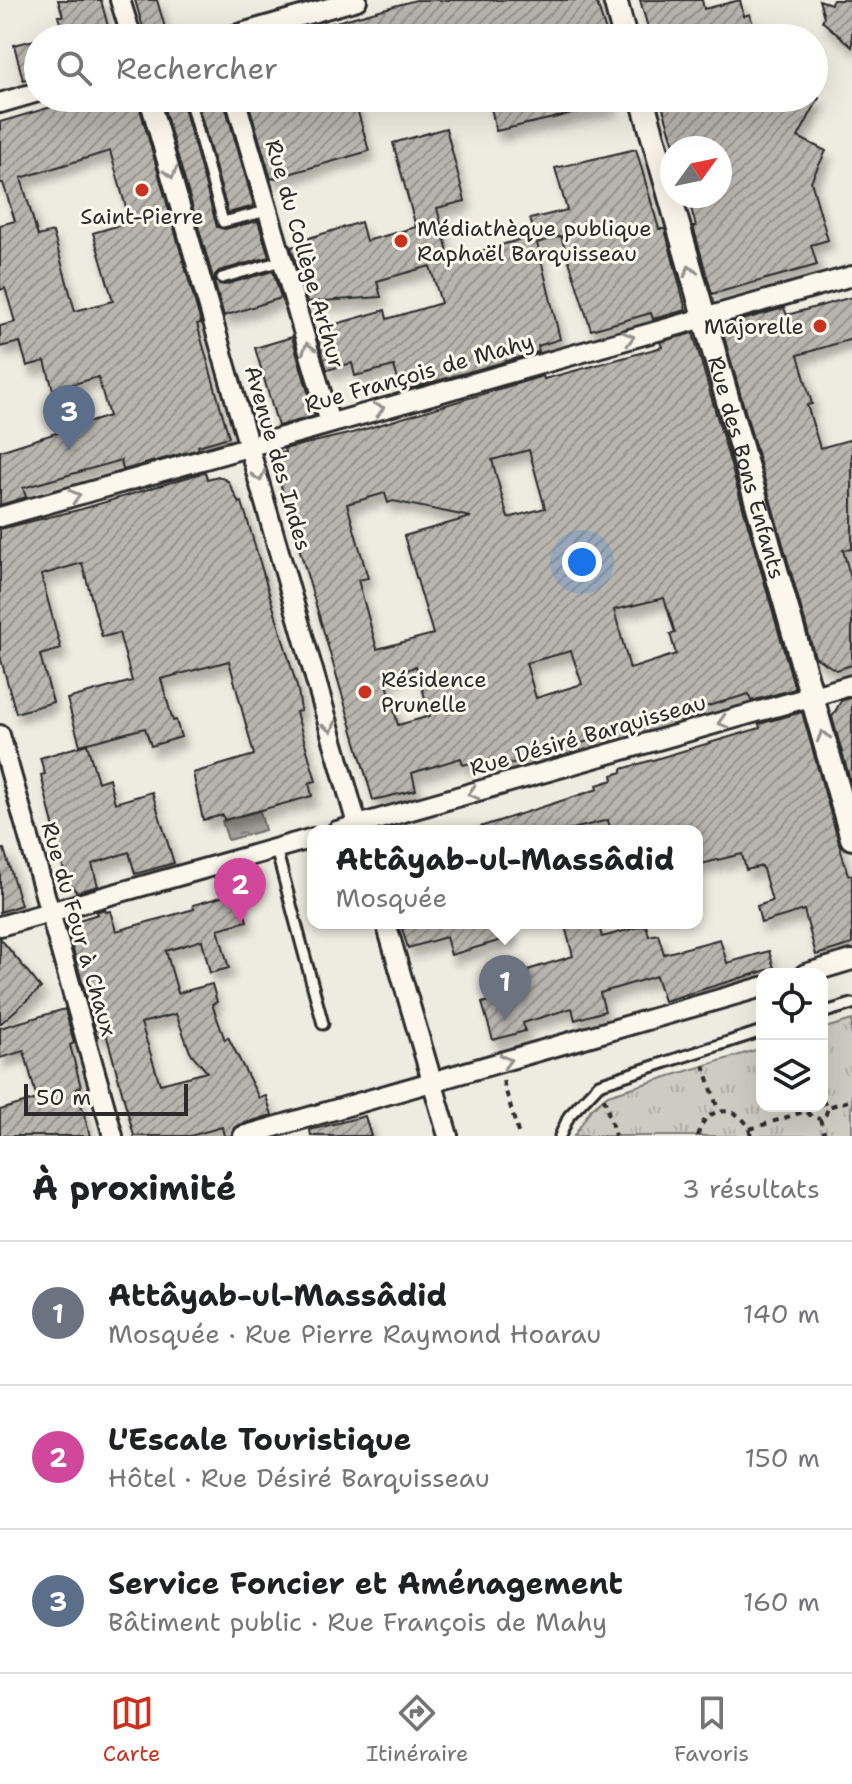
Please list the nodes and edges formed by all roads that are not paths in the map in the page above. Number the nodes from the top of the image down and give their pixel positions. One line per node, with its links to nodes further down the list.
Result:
1 (120, 0): 5 (street)
2 (357, 0): 4 (street)
3 (615, 0): 7 (street)
4 (316, 6): 6 (street)
5 (128, 24)
6 (264, 24)
7 (621, 24)
8 (24, 96): 9 (street)
9 (0, 103)
10 (153, 112): 20 (street, Avenue des Indes, one-way to 20)
11 (193, 112): 14 (lane)
12 (239, 112): 14 (street, Rue du Collège Arthur)
13 (646, 112): 18 (street, Rue des Bons Enfants, one-way to 13)
14 (267, 211): 15 (street, Rue du Collège Arthur)
15 (281, 261): 17 (lane); 19 (street, Rue du Collège Arthur, one-way to 15)
16 (852, 276): 18 (street, Rue François de Mahy)
17 (222, 278)
18 (703, 318): 19 (street, Rue François de Mahy, one-way to 18); 23 (street, Rue des Bons Enfants)
19 (330, 423): 20 (street, Rue François de Mahy)
20 (250, 448): 21 (street, Rue François de Mahy, one-way to 20); 25 (street, Avenue des Indes, one-way to 25)
21 (0, 517)
22 (852, 685): 23 (street, Rue Désiré Barquisseau)
23 (811, 697): 26 (street, Rue Désiré Barquisseau, one-way to 26); 27 (street, Rue des Bons Enfants, one-way to 23)
24 (0, 735): 30 (street, Rue du Four à Chaux)
25 (357, 825)
26 (368, 825)
27 (852, 838)
28 (307, 840): 29 (street)
29 (276, 849): 30 (street); 38 (lane)
30 (49, 911): 31 (street); 41 (street, Rue du Four à Chaux)
31 (0, 926)
32 (388, 929): 40 (street)
33 (852, 960): 34 (street)
34 (825, 968)
35 (756, 989): 40 (street, one-way to 35)
36 (852, 1004): 37 (lane)
37 (828, 1011)
38 (323, 1024)
39 (756, 1033): 44 (lane)
40 (431, 1083): 42 (street); 43 (street)
41 (113, 1136)
42 (243, 1136)
43 (448, 1136)
44 (560, 1136)

